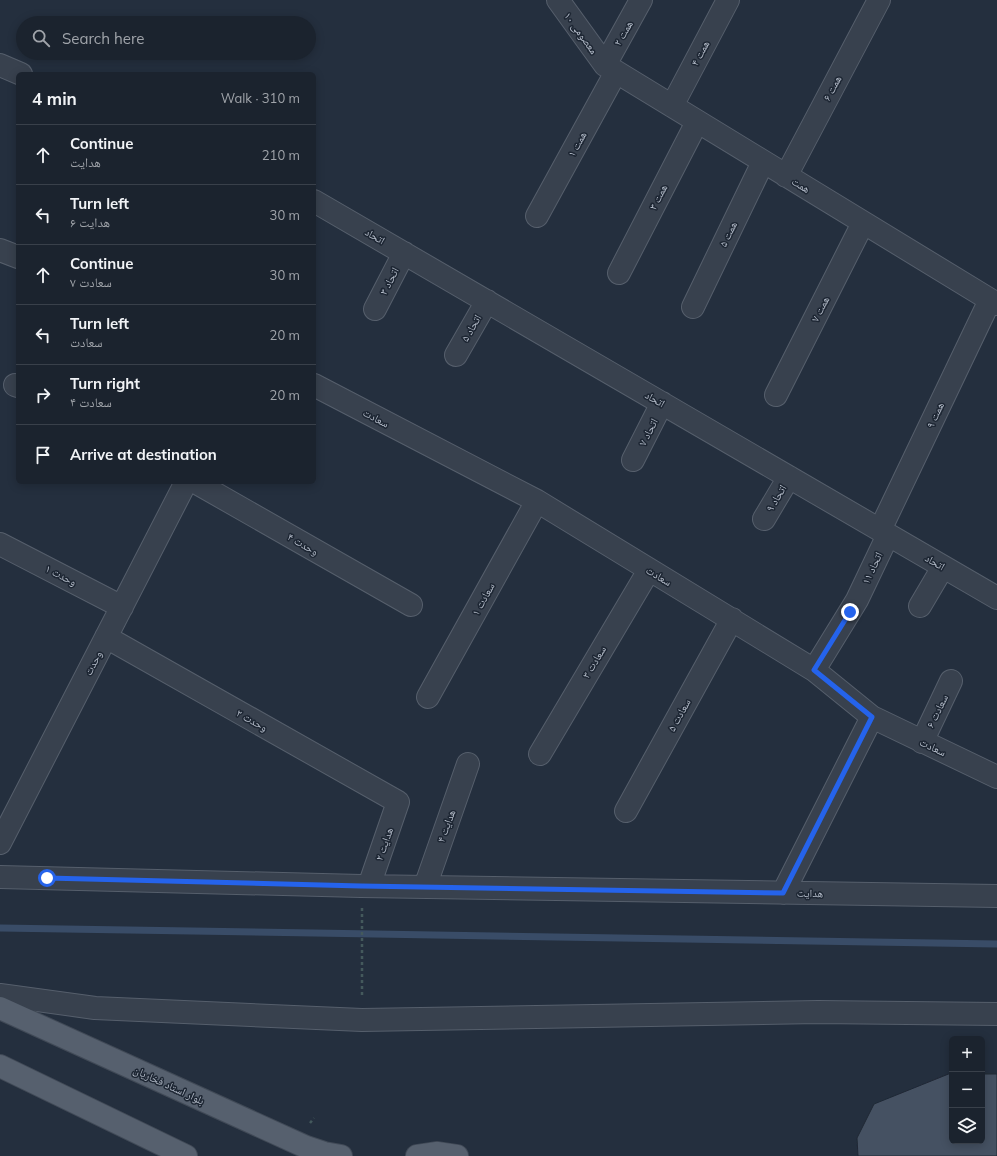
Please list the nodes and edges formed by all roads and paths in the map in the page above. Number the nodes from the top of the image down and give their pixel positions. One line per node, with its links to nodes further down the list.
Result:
1 (558, 0): 6 (street, معصومی ۱۰)
2 (641, 0): 6 (street, همت ۲)
3 (728, 0): 8 (street, همت ۴)
4 (878, 0): 11 (street, همت ۶)
5 (0, 65): 7 (street)
6 (610, 69): 8 (street, همت); 13 (street, همت ۱)
7 (16, 72)
8 (672, 106): 9 (street, همت)
9 (697, 122): 10 (street, همت); 18 (street, همت ۳)
10 (763, 162): 11 (street, همت); 21 (street, همت ۵)
11 (786, 176): 14 (street, همت)
12 (316, 202): 16 (street, اتحاد)
13 (537, 216)
14 (864, 223): 20 (street, همت); 25 (street, همت ۷)
15 (0, 250): 17 (street)
16 (404, 253): 19 (street, اتحاد); 22 (street, اتحاد ۳)
17 (16, 256)
18 (620, 272)
19 (487, 301): 23 (street, اتحاد ۵); 26 (street, اتحاد)
20 (994, 302): 33 (street, همت ۹)
21 (693, 307)
22 (375, 309)
23 (456, 355)
24 (316, 386): 31 (street, سعادت)
25 (776, 395)
26 (662, 403): 27 (street, اتحاد ۷); 28 (street, اتحاد)
27 (633, 460)
28 (789, 477): 32 (street, اتحاد ۹); 33 (street, اتحاد)
29 (185, 484): 40 (street, وحدت)
30 (199, 484): 38 (street, وحدت ۴)
31 (537, 501): 36 (street, سعادت); 45 (street, سعادت ۱)
32 (764, 519)
33 (884, 532): 35 (street, اتحاد); 43 (street, اتحاد ۱۱)
34 (0, 544): 40 (street, وحدت ۱)
35 (943, 567): 37 (street, اتحاد); 39 (street)
36 (649, 570): 41 (street, سعادت); 48 (street, سعادت ۳)
37 (997, 598)
38 (411, 605)
39 (920, 606)
40 (122, 607): 42 (street, وحدت)
41 (732, 620): 43 (street, سعادت); 52 (street, سعادت ۵)
42 (106, 637): 51 (street, وحدت ۲); 53 (street, وحدت)
43 (814, 670): 46 (street, سعادت)
44 (951, 681): 47 (street, سعادت ۶)
45 (428, 697)
46 (872, 717): 47 (street, سعادت); 57 (street)
47 (922, 742): 50 (street, سعادت)
48 (540, 754)
49 (468, 764): 56 (street, هدایت ۴)
50 (997, 777)
51 (398, 802): 55 (street, هدایت ۲)
52 (626, 811)
53 (0, 843)
54 (0, 877): 55 (street, هدایت)
55 (369, 886): 56 (street, هدایت)
56 (425, 887): 57 (street, هدایت)
57 (783, 893): 58 (street, هدایت)
58 (997, 896)
59 (362, 920): 63 (path)
60 (0, 995): 63 (street)
61 (0, 1008): 65 (main road, بلوار استاد فخاریان)
62 (997, 1014): 63 (street)
63 (362, 1020)
64 (0, 1066): 66 (main road)
65 (309, 1152): 67 (main road, بلوار استاد فخاریان)
66 (186, 1156)
67 (341, 1156)
68 (417, 1156): 69 (main road)
69 (457, 1156)

